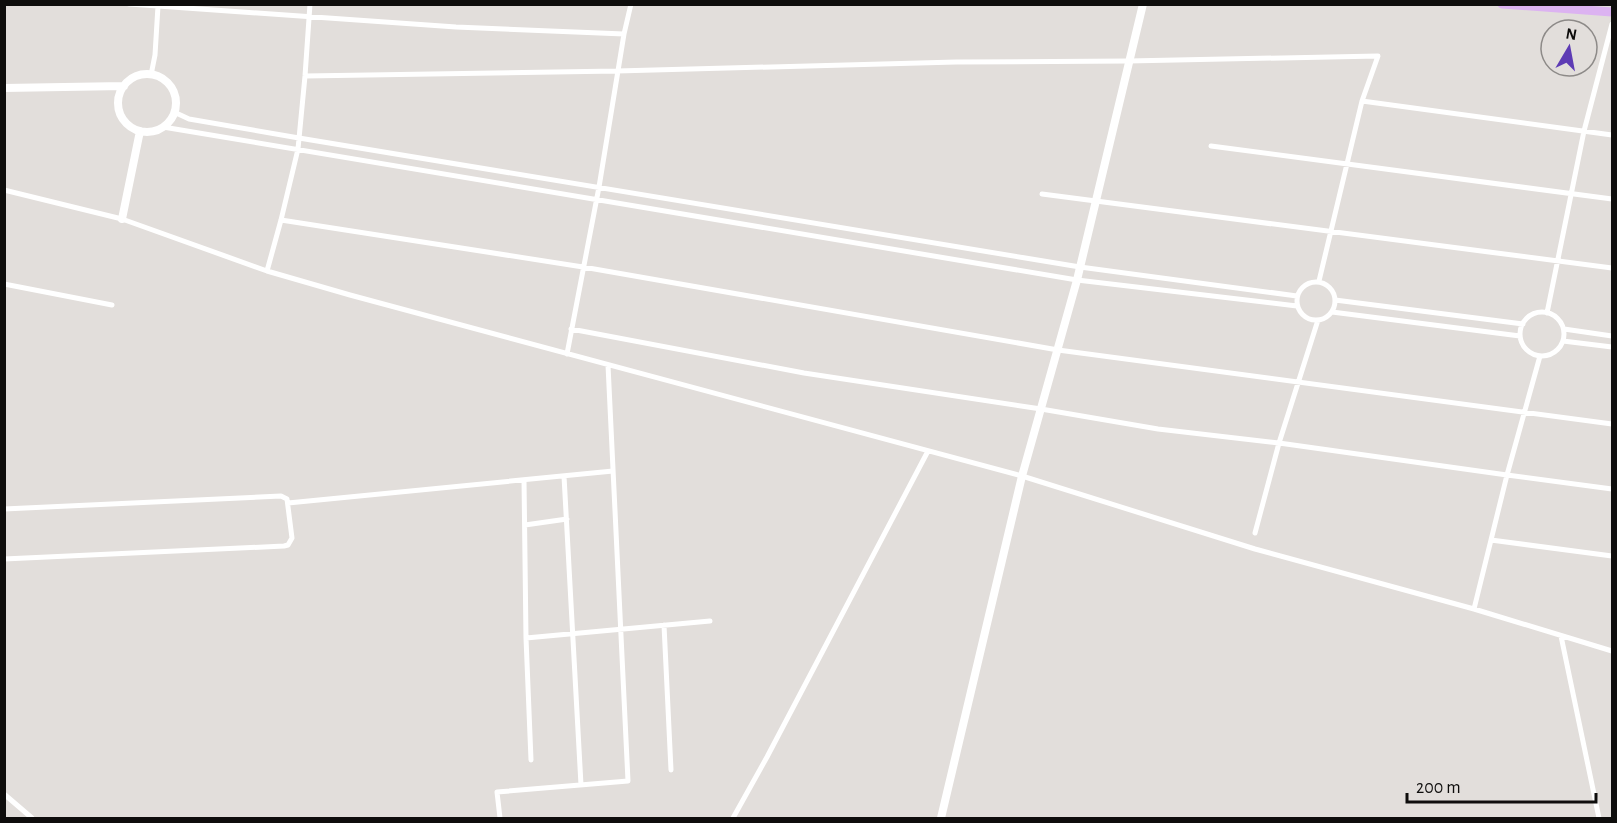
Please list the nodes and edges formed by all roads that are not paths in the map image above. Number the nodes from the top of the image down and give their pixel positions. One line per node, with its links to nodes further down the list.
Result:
1 (129, 4): 6 (street)
2 (310, 4): 8 (street)
3 (631, 4): 10 (street)
4 (1143, 4): 11 (street)
5 (1502, 4): 7 (highway)
6 (158, 6): 8 (street); 13 (street)
7 (1612, 12)
8 (309, 16): 10 (street); 14 (street)
9 (1612, 24): 21 (street)
10 (624, 34): 12 (street)
11 (1128, 61): 12 (street); 17 (street); 33 (street)
12 (617, 71): 14 (street); 27 (street)
13 (151, 75): 15 (street); 18 (street)
14 (305, 76): 23 (street)
15 (124, 86): 16 (street); 20 (street)
16 (4, 88)
17 (1362, 101): 21 (street); 26 (street)
18 (174, 112): 19 (street); 23 (street)
19 (163, 127): 20 (street); 25 (street)
20 (140, 131): 34 (street)
21 (1584, 131): 22 (street); 29 (street)
22 (1612, 135)
23 (299, 138): 25 (street); 27 (street)
24 (1211, 146): 26 (street)
25 (298, 149): 32 (street); 35 (street)
26 (1347, 163): 29 (street); 36 (street)
27 (599, 187): 32 (street); 39 (street)
28 (4, 190): 34 (street)
29 (1570, 194): 31 (street); 37 (street)
30 (1042, 195): 33 (street)
31 (1612, 199)
32 (596, 200): 38 (street); 42 (street)
33 (1096, 202): 36 (street); 39 (street)
34 (122, 219): 41 (street)
35 (281, 220): 38 (street); 41 (street)
36 (1332, 232): 37 (street); 43 (street)
37 (1557, 261): 40 (street); 50 (street)
38 (583, 267): 53 (street); 59 (street)
39 (1080, 267): 42 (street); 45 (street)
40 (1612, 268)
41 (267, 271): 60 (street)
42 (1077, 280): 48 (street); 59 (street)
43 (1319, 281): 45 (street); 46 (street)
44 (4, 284): 47 (street)
45 (1297, 296): 48 (street)
46 (1335, 300): 49 (street); 52 (street)
47 (112, 305)
48 (1297, 306): 51 (street)
49 (1332, 312): 51 (street); 55 (street)
50 (1547, 313): 52 (street); 54 (street)
51 (1318, 320): 63 (street)
52 (1523, 324): 55 (street)
53 (571, 329): 60 (street); 64 (street)
54 (1564, 329): 56 (street); 57 (street)
55 (1520, 336): 61 (street)
56 (1612, 336)
57 (1563, 340): 58 (street); 61 (street)
58 (1612, 347)
59 (1058, 350): 63 (street); 64 (street)
60 (567, 354): 62 (street)
61 (1540, 356): 65 (street)
62 (608, 365): 68 (street); 69 (street)
63 (1298, 382): 65 (street); 67 (street)
64 (1041, 409): 67 (street); 72 (street)
65 (1524, 413): 66 (street); 70 (street)
66 (1612, 424)
67 (1279, 442): 70 (street); 79 (street)
68 (928, 451): 72 (street); 97 (street)
69 (613, 471): 71 (street); 86 (street)
70 (1507, 475): 74 (street); 80 (street)
71 (564, 476): 73 (street); 77 (street)
72 (1022, 476): 83 (street); 98 (street)
73 (524, 480): 75 (street); 78 (street)
74 (1612, 489)
75 (288, 503): 76 (street); 82 (street)
76 (4, 509)
77 (567, 519): 78 (street); 87 (street)
78 (525, 525): 89 (street)
79 (1255, 533)
80 (1491, 540): 81 (street); 83 (street)
81 (1612, 556)
82 (4, 560)
83 (1474, 609): 88 (street)
84 (710, 621): 85 (street)
85 (664, 625): 86 (street); 92 (street)
86 (621, 629): 87 (street); 93 (street)
87 (573, 633): 89 (street); 93 (street)
88 (1561, 636): 90 (street); 99 (street)
89 (526, 638): 91 (street)
90 (1612, 651)
91 (531, 760)
92 (671, 770)
93 (581, 785): 96 (street)
94 (4, 794): 95 (street)
95 (32, 819)
96 (500, 819)
97 (733, 819)
98 (941, 819)
99 (1599, 819)

